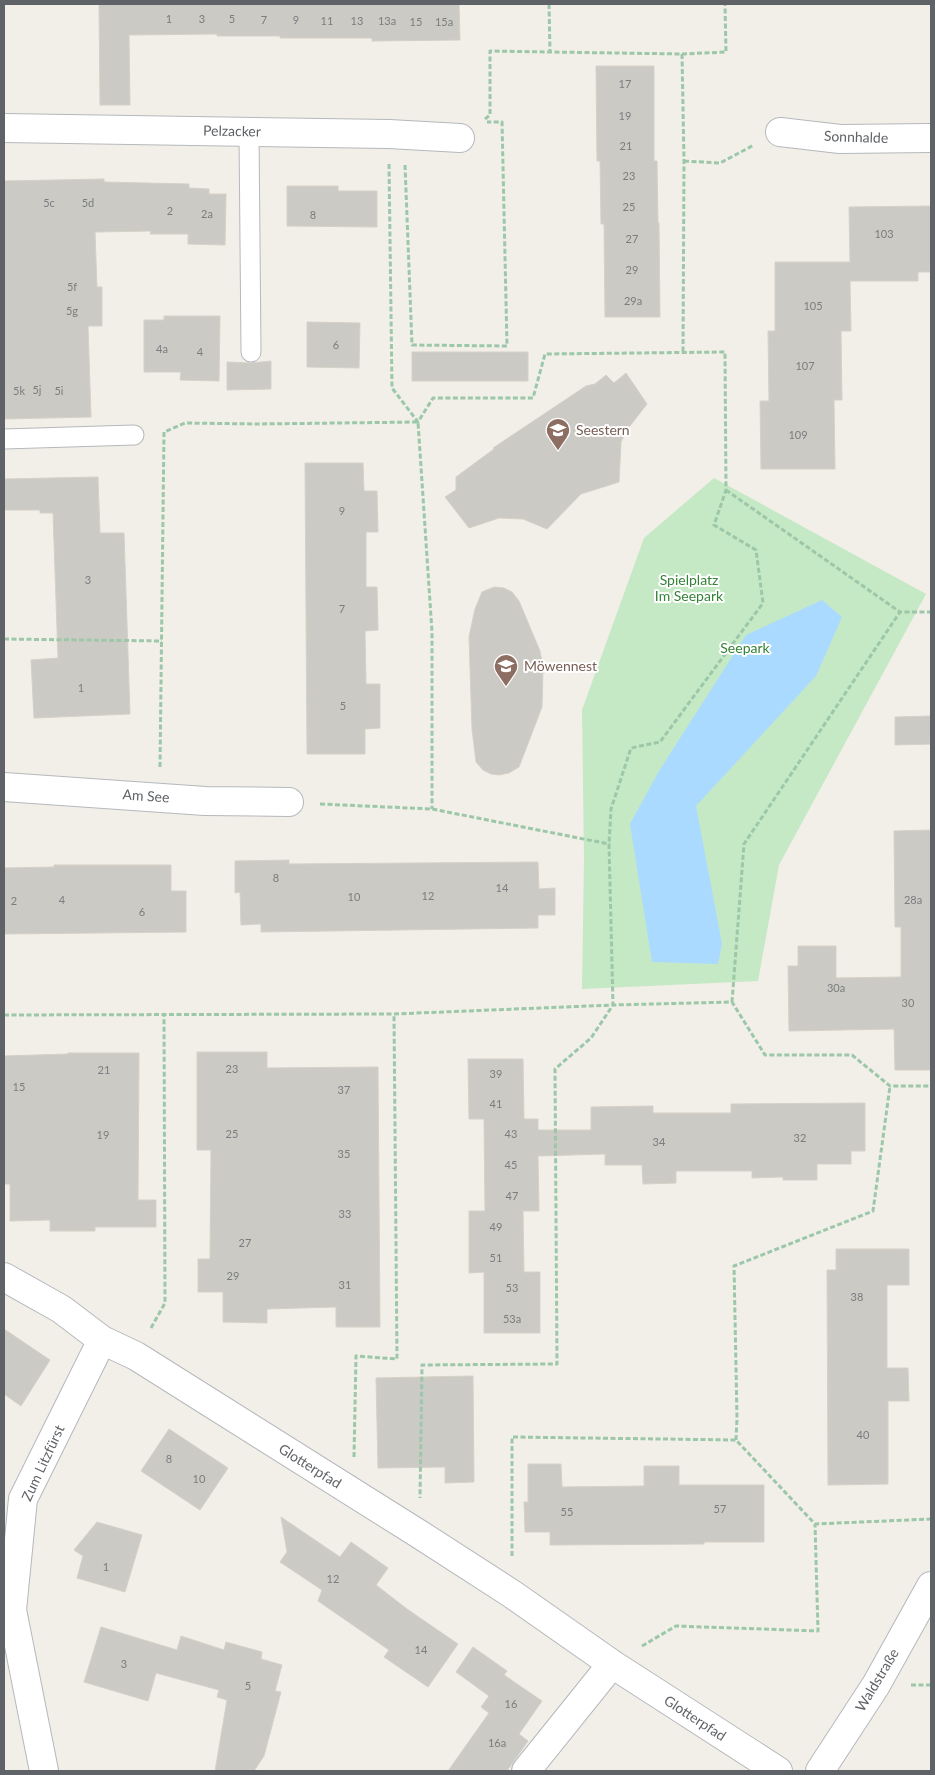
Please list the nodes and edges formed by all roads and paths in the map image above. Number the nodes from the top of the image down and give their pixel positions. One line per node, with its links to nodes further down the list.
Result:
1 (549, 4): 3 (path)
2 (725, 4): 4 (path)
3 (550, 52): 4 (path); 8 (path)
4 (682, 54): 11 (path)
5 (4, 128): 6 (street, Pelzacker)
6 (249, 132): 8 (street, Pelzacker); 12 (lane)
7 (780, 132): 10 (street, Sonnhalde); 11 (path)
8 (397, 134): 9 (street, Pelzacker); 14 (path)
9 (460, 138)
10 (931, 138)
11 (684, 162): 13 (path)
12 (250, 352)
13 (683, 353): 14 (path); 17 (path)
14 (418, 422): 21 (path); 25 (path)
15 (134, 435): 16 (lane)
16 (4, 439)
17 (726, 490): 18 (path); 26 (path)
18 (900, 612): 19 (path); 27 (path)
19 (931, 612)
20 (4, 639): 21 (path)
21 (162, 641): 23 (path)
22 (4, 786): 23 (street, Am See)
23 (160, 797): 24 (street, Am See)
24 (289, 802): 25 (path)
25 (432, 809): 26 (path)
26 (609, 844): 28 (path)
27 (732, 1002): 28 (path); 32 (path)
28 (613, 1005): 29 (path); 41 (path)
29 (394, 1014): 30 (path); 38 (path)
30 (164, 1015): 31 (path); 36 (path)
31 (4, 1016)
32 (890, 1086): 33 (path); 37 (path)
33 (931, 1086)
34 (4, 1277): 35 (street, Glotterpfad)
35 (102, 1340): 36 (street, Glotterpfad); 45 (street, Zum Litzfürst)
36 (136, 1356): 38 (street, Glotterpfad)
37 (736, 1440): 40 (path); 43 (path)
38 (358, 1496): 41 (street, Glotterpfad)
39 (931, 1519): 40 (path)
40 (815, 1524): 44 (path)
41 (419, 1534): 43 (street, Glotterpfad)
42 (931, 1586): 48 (street, Waldstraße)
43 (512, 1594): 44 (street, Glotterpfad)
44 (612, 1664): 46 (street); 47 (street, Glotterpfad)
45 (44, 1771)
46 (526, 1771)
47 (778, 1771)
48 (820, 1771)

